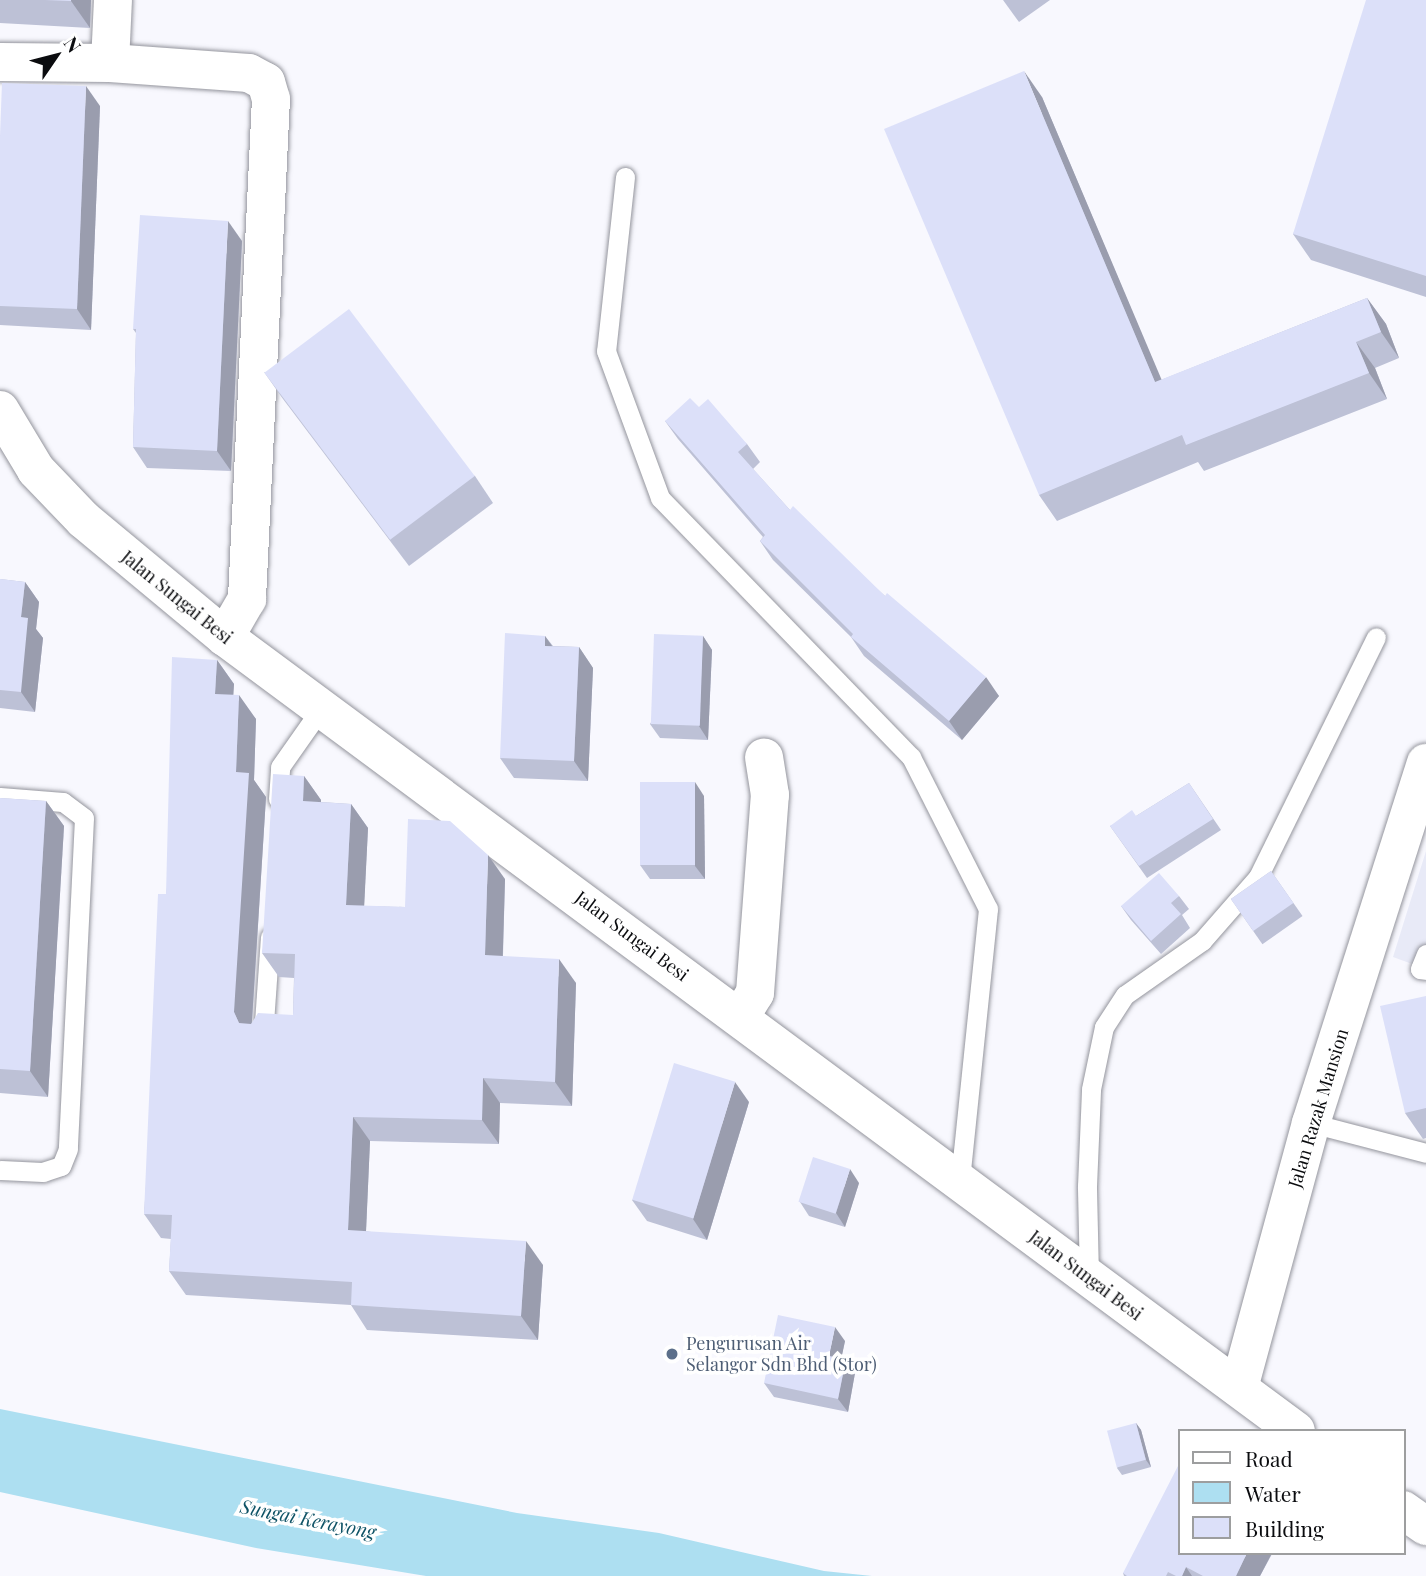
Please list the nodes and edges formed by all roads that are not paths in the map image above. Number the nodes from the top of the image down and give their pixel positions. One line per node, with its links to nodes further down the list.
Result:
1 (113, 0): 3 (street)
2 (0, 62): 3 (street)
3 (110, 63): 7 (street)
4 (625, 177): 23 (lane)
5 (0, 410): 6 (street, Jalan Sungai Besi)
6 (18, 469): 7 (street, Jalan Sungai Besi)
7 (225, 636): 9 (street, Jalan Sungai Besi)
8 (1376, 636): 24 (lane)
9 (320, 710): 13 (lane); 18 (street, Jalan Sungai Besi)
10 (764, 757): 18 (street)
11 (1426, 763): 14 (street, Jalan Razak Mansion)
12 (0, 797): 22 (lane)
13 (277, 821)
14 (1415, 837): 20 (street, Jalan Razak Mansion)
15 (271, 915): 19 (lane)
16 (1426, 954): 17 (lane)
17 (1426, 970)
18 (740, 1017): 23 (street, Jalan Sungai Besi)
19 (263, 1037)
20 (1311, 1122): 21 (lane); 25 (street, Jalan Razak Mansion)
21 (1426, 1153)
22 (0, 1170)
23 (960, 1181): 24 (street, Jalan Sungai Besi)
24 (1089, 1277): 25 (street, Jalan Sungai Besi)
25 (1239, 1388): 26 (street)
26 (1293, 1429)
27 (1405, 1511): 28 (street)
28 (1426, 1526)

